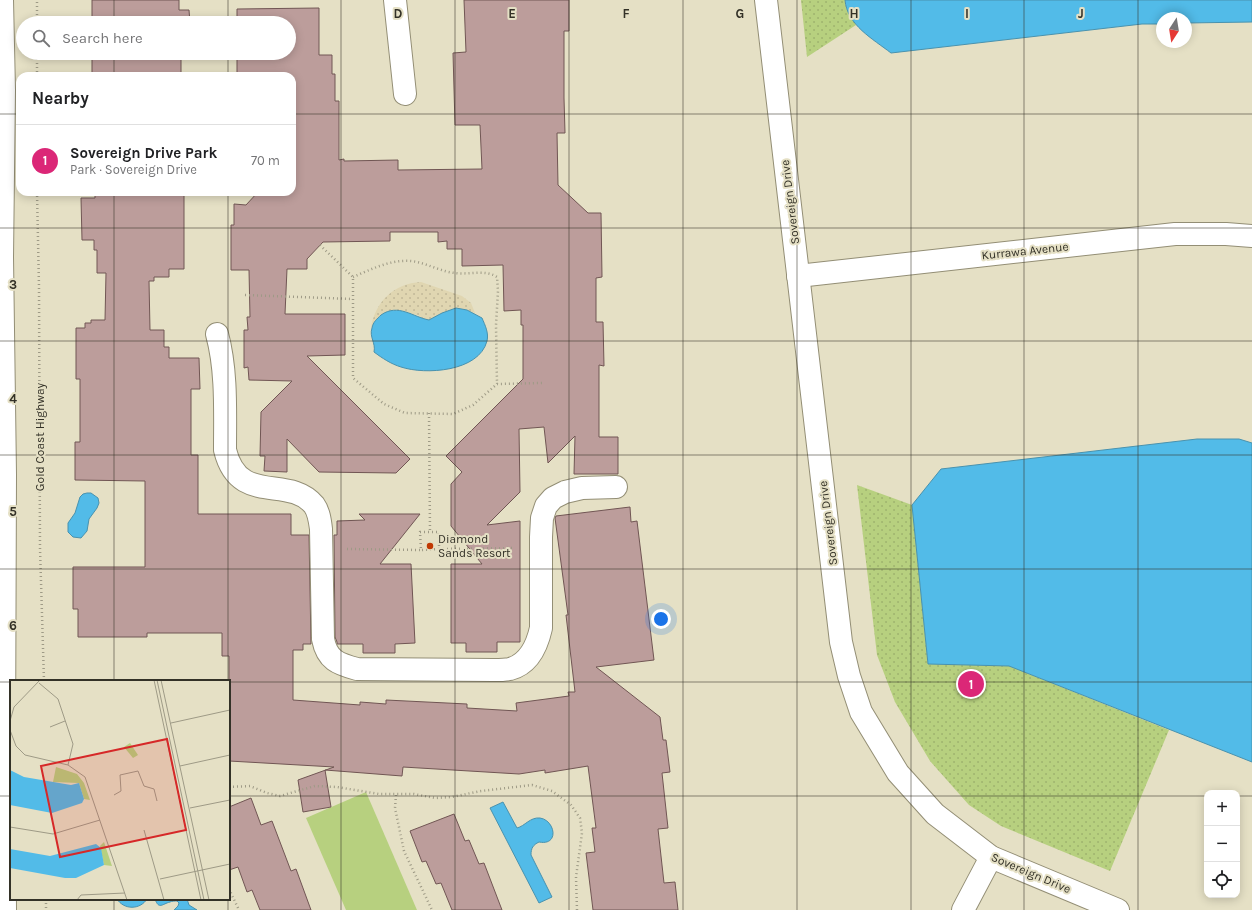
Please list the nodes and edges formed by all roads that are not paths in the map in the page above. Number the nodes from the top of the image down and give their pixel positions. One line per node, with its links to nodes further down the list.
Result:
1 (2, 0): 10 (main road)
2 (395, 0): 4 (main road)
3 (766, 0): 6 (main road, Sovereign Drive)
4 (405, 94)
5 (1252, 236): 6 (main road, Kurrawa Avenue)
6 (798, 276): 9 (main road, Sovereign Drive)
7 (217, 334): 8 (main road)
8 (616, 487)
9 (991, 857): 11 (main road); 12 (main road, Sovereign Drive)
10 (5, 910)
11 (963, 910)
12 (1118, 910)

